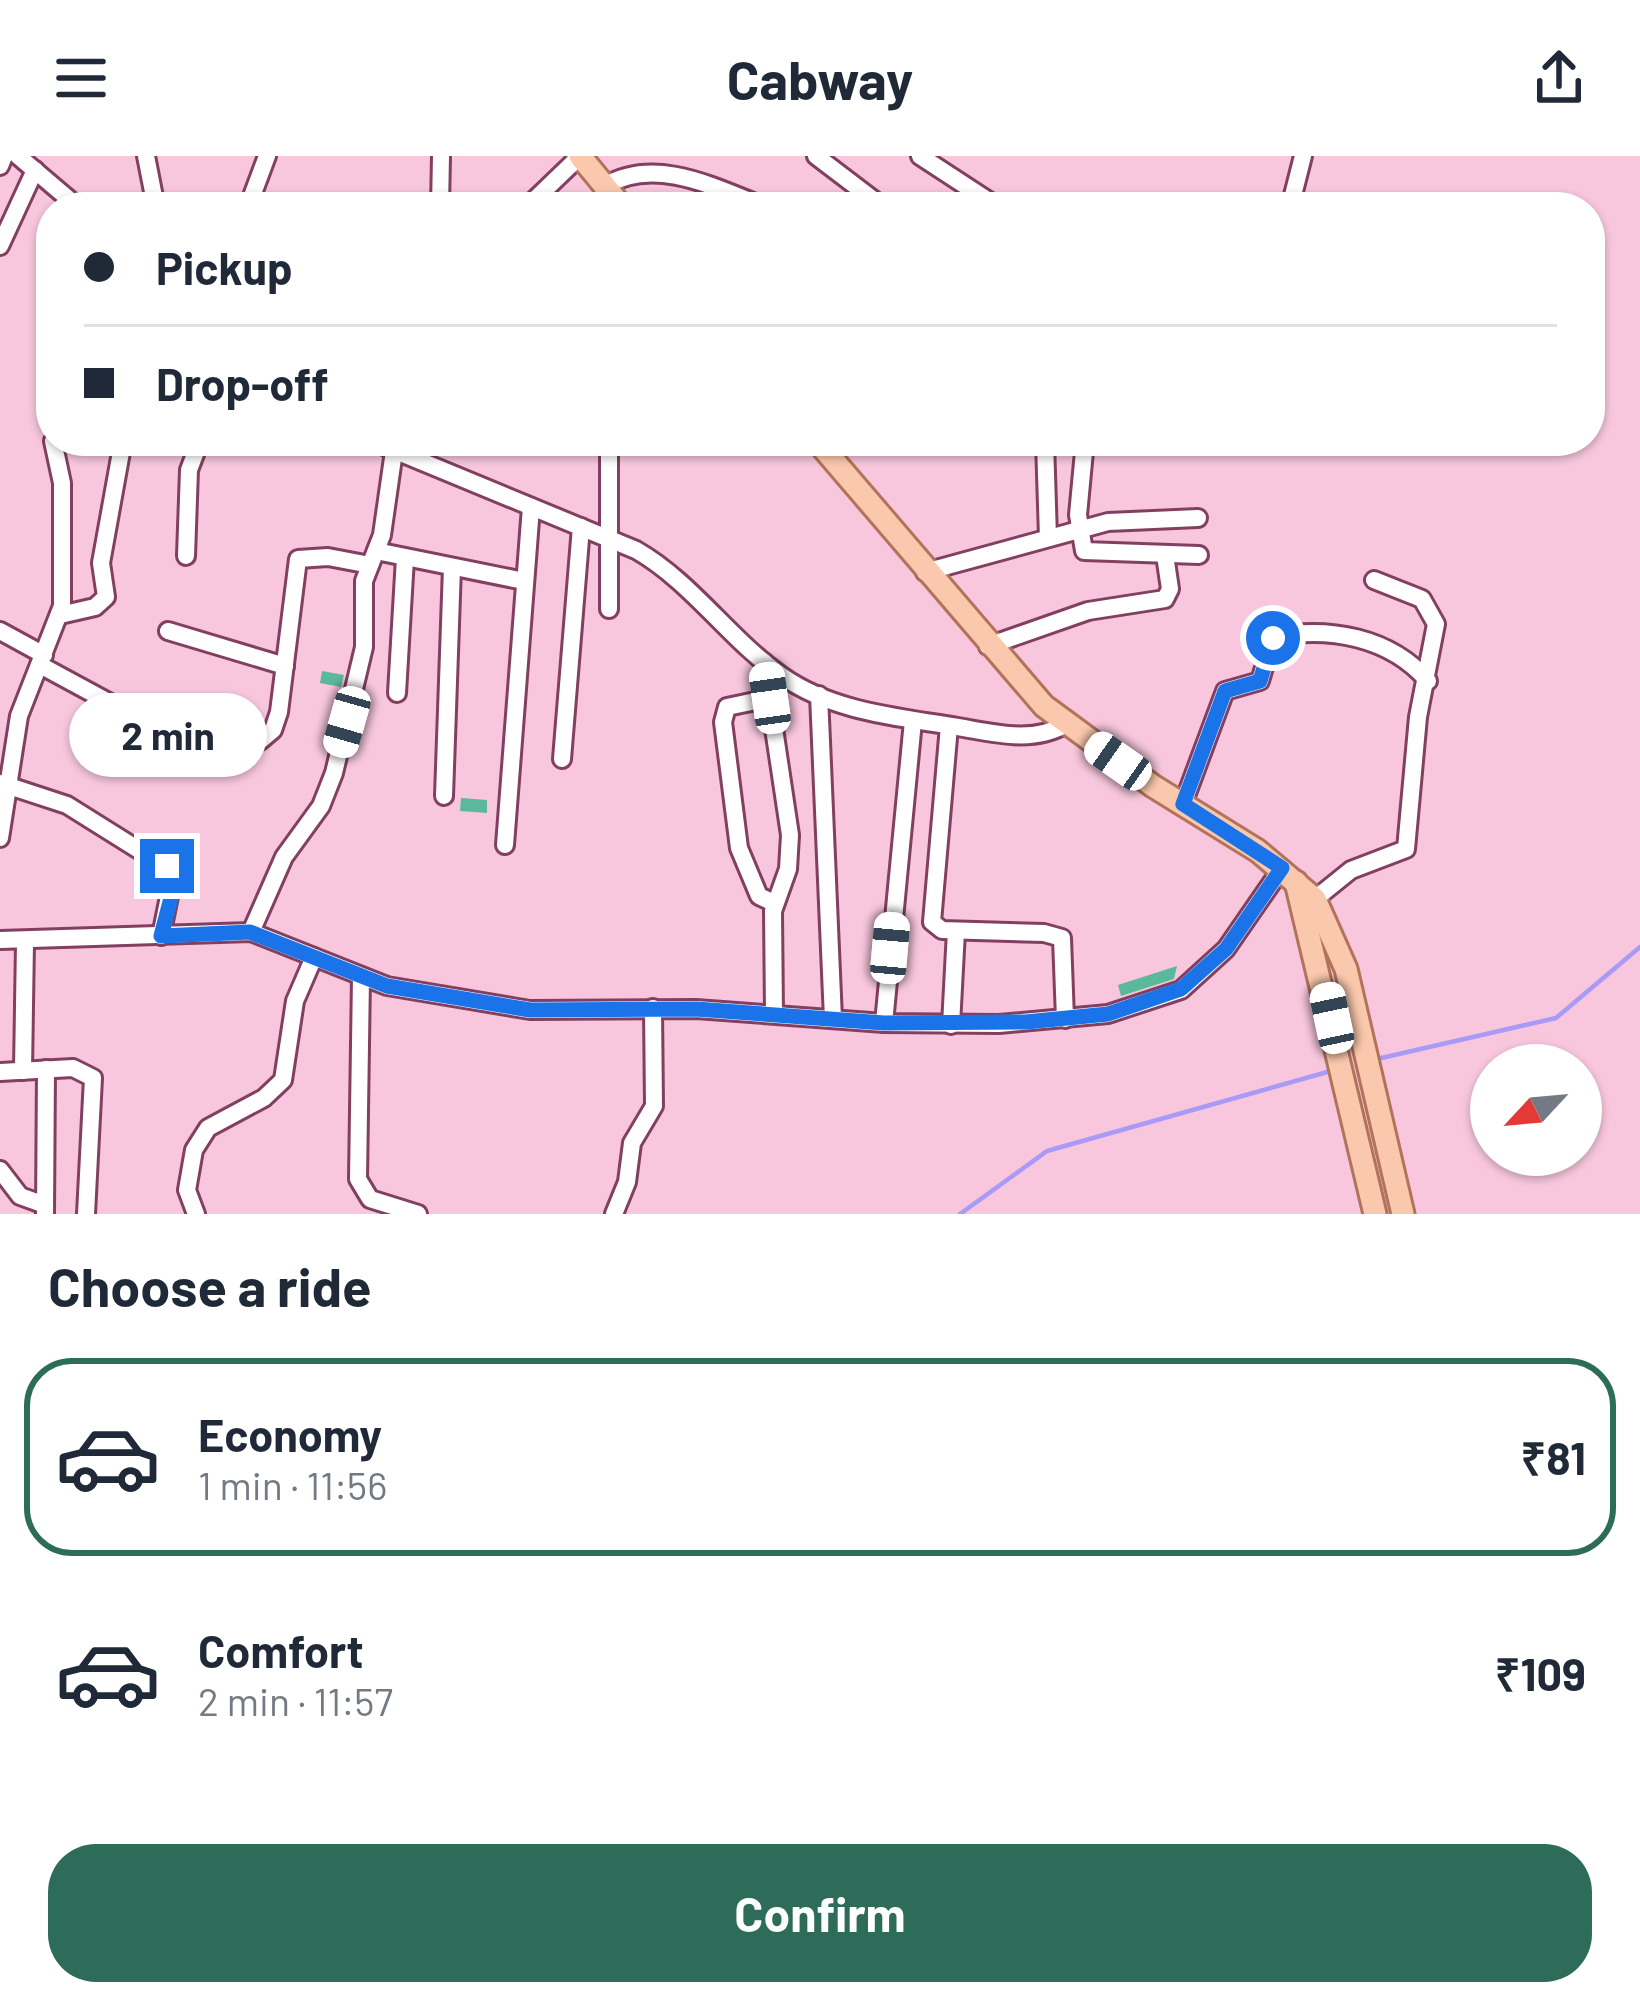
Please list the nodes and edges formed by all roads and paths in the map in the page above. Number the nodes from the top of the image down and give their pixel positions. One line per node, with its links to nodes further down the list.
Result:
1 (4, 156): 10 (street)
2 (18, 156): 11 (street)
3 (146, 156): 14 (street)
4 (267, 156): 15 (street)
5 (441, 156): 16 (street)
6 (580, 156): 12 (main road); 17 (street)
7 (816, 156): 20 (street)
8 (920, 156): 21 (street)
9 (1304, 156): 22 (street)
10 (0, 166)
11 (35, 170): 13 (street); 23 (street)
12 (605, 186): 18 (main road); 19 (street)
13 (60, 192)
14 (153, 192)
15 (254, 192)
16 (440, 192)
17 (543, 192)
18 (610, 192)
19 (728, 192)
20 (863, 192)
21 (975, 192)
22 (1294, 192)
23 (0, 246)
24 (56, 456): 49 (street)
25 (120, 456): 49 (street)
26 (194, 456): 41 (street)
27 (393, 456): 42 (street)
28 (429, 456): 33 (street)
29 (608, 456): 38 (street)
30 (829, 456): 45 (main road)
31 (1045, 456): 37 (street)
32 (1084, 456): 36 (street)
33 (530, 507): 35 (street); 47 (street)
34 (1198, 518): 36 (street)
35 (580, 527): 38 (street); 63 (street)
36 (1078, 530): 37 (street); 39 (street)
37 (1048, 538): 45 (street)
38 (609, 539): 48 (street); 54 (street)
39 (1165, 555): 40 (street); 52 (street)
40 (1199, 555)
41 (187, 556)
42 (373, 558): 43 (street); 55 (street); 73 (street)
43 (405, 558): 44 (street); 57 (street)
44 (452, 568): 47 (street); 65 (street)
45 (925, 572): 52 (main road)
46 (1373, 580): 56 (street)
47 (524, 581): 68 (street)
48 (609, 609)
49 (60, 615): 53 (street)
50 (0, 631): 53 (street)
51 (168, 631): 55 (street)
52 (988, 646): 61 (main road)
53 (42, 660): 55 (street); 64 (street)
54 (764, 662): 58 (street); 59 (street)
55 (285, 665)
56 (1428, 681): 66 (street); 70 (street)
57 (397, 693)
58 (819, 695): 60 (street); 81 (street)
59 (770, 698): 71 (street); 71 (street)
60 (914, 721): 62 (street); 83 (street)
61 (1066, 724): 62 (street); 66 (main road)
62 (949, 726): 72 (street)
63 (562, 759)
64 (3, 784): 67 (street); 74 (street)
65 (444, 796)
66 (1183, 804): 69 (main road)
67 (0, 838)
68 (505, 845)
69 (1289, 875): 70 (main road); 82 (street); 90 (main road)
70 (1315, 898): 95 (main road)
71 (774, 903): 80 (street)
72 (956, 931): 82 (street); 84 (street)
73 (250, 932): 74 (street); 77 (street)
74 (161, 936): 76 (street)
75 (0, 940): 76 (street)
76 (25, 942): 86 (street)
77 (314, 957): 78 (street); 92 (street)
78 (362, 977): 79 (street); 93 (street)
79 (653, 1008): 80 (street); 94 (street)
80 (774, 1015): 81 (street)
81 (832, 1019): 83 (street)
82 (1065, 1019): 84 (street)
83 (884, 1023): 84 (street)
84 (951, 1025)
85 (46, 1069): 86 (street); 89 (street); 91 (street)
86 (22, 1071): 87 (street)
87 (0, 1072)
88 (0, 1170): 89 (street)
89 (45, 1209)
90 (1374, 1210)
91 (86, 1214)
92 (196, 1214)
93 (418, 1214)
94 (614, 1214)
95 (1403, 1214)

